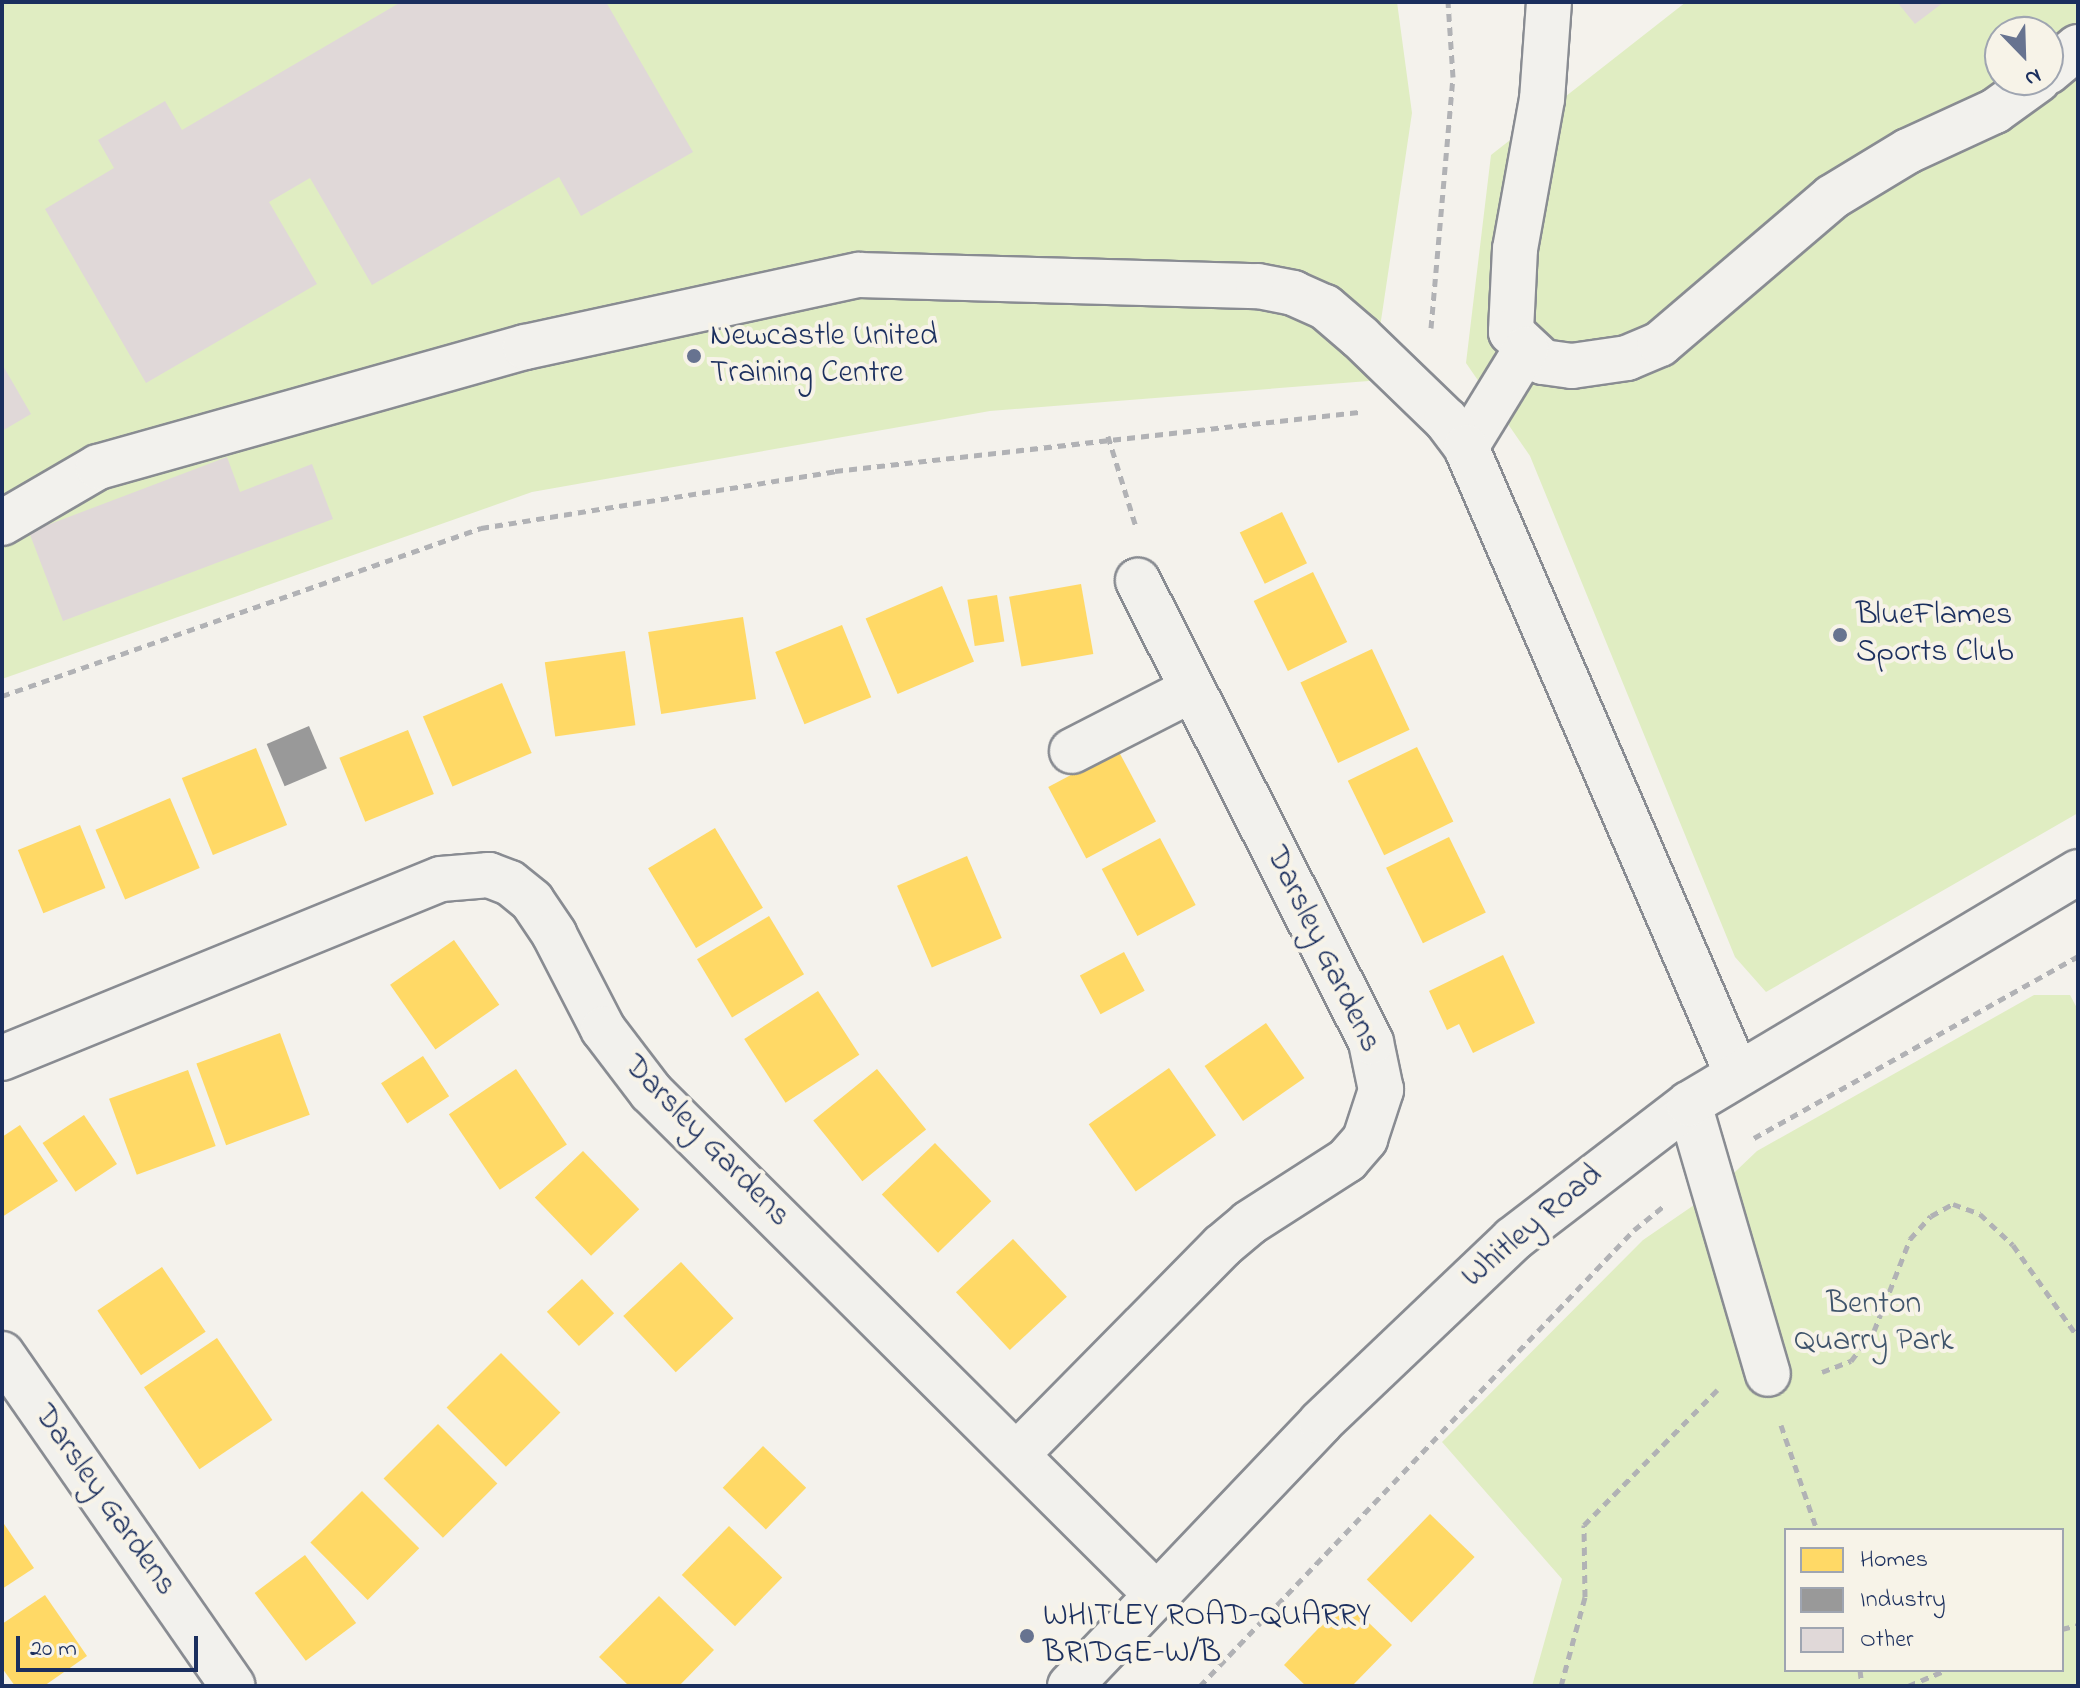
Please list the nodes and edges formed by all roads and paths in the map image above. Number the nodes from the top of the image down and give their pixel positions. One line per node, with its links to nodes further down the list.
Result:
1 (1448, 2): 5 (path)
2 (1549, 2): 4 (street)
3 (2016, 96): 4 (street)
4 (1526, 349): 7 (street)
5 (1416, 389): 6 (path); 7 (street); 8 (street)
6 (1108, 436): 9 (path); 11 (path)
7 (1466, 447): 16 (street)
8 (2, 523)
9 (1138, 581): 10 (street, Darsley Gardens)
10 (1191, 690): 12 (street); 22 (street, Darsley Gardens)
11 (2, 696)
12 (1072, 751)
13 (2078, 872): 16 (street, Whitley Road)
14 (2078, 956): 18 (path)
15 (2, 1058): 22 (street, Darsley Gardens)
16 (1737, 1074): 17 (street, Whitley Road)
17 (1689, 1104): 18 (street); 24 (street, Whitley Road)
18 (1710, 1169): 21 (street); 28 (path)
19 (2075, 1333): 21 (path)
20 (2, 1354): 26 (street, Darsley Gardens)
21 (1770, 1382): 23 (path); 29 (path)
22 (1018, 1453): 24 (street, Darsley Gardens)
23 (1816, 1528)
24 (1156, 1594): 27 (street, Whitley Road)
25 (1941, 1672): 30 (path)
26 (233, 1686)
27 (1070, 1686)
28 (1200, 1686)
29 (1561, 1686)
30 (1908, 1686)

